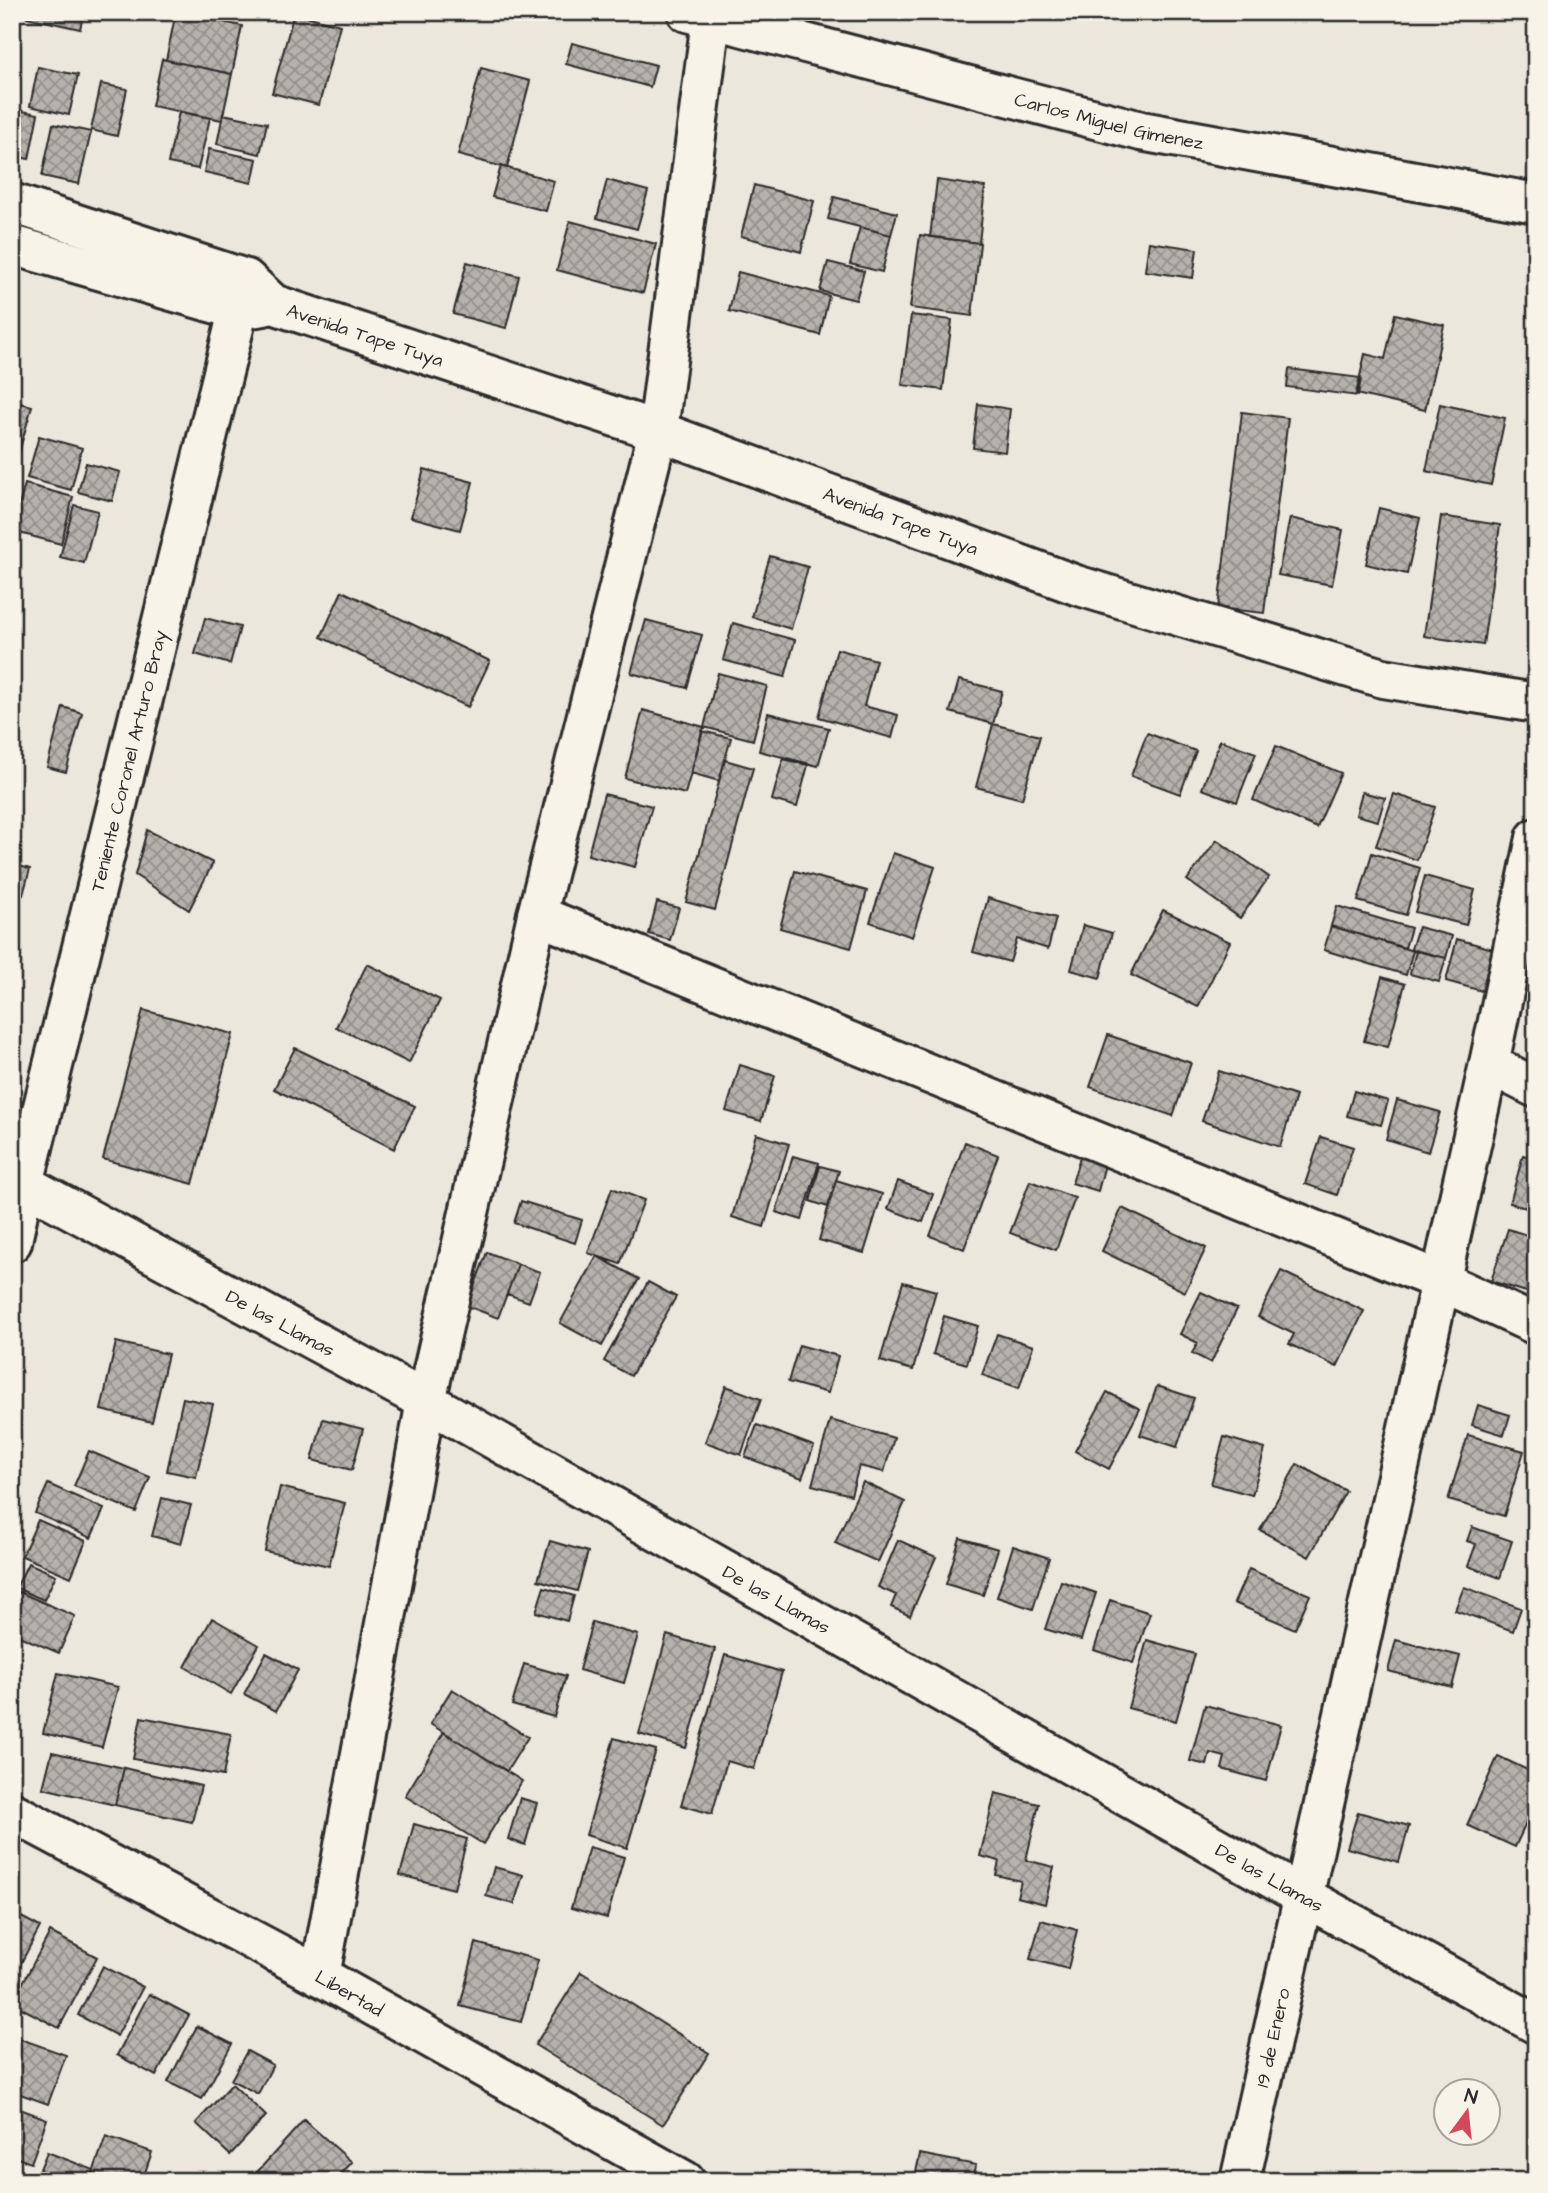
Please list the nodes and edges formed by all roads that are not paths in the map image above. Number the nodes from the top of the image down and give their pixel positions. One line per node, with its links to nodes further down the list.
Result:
1 (703, 14): 3 (street, Carlos Miguel Gimenez); 6 (street)
2 (12, 203): 5 (street, Avenida Tape Tuya)
3 (1536, 203)
4 (12, 245): 5 (street, Avenida Tape Tuya)
5 (252, 298): 6 (street, Avenida Tape Tuya); 12 (street, Teniente Coronel Arturo Bray)
6 (659, 431): 7 (street, Avenida Tape Tuya); 9 (street)
7 (1536, 703)
8 (1536, 838): 10 (street, 19 de Enero)
9 (537, 915): 14 (street); 16 (street)
10 (1489, 1064): 11 (street); 14 (street, 19 de Enero)
11 (1536, 1088)
12 (18, 1182): 13 (street, Teniente Coronel Arturo Bray); 16 (street, De las Llamas)
13 (12, 1242)
14 (1441, 1280): 15 (street); 18 (street, 19 de Enero)
15 (1536, 1325)
16 (426, 1401): 18 (street, De las Llamas); 19 (street)
17 (12, 1812): 19 (street, Libertad)
18 (1303, 1896): 20 (street, De las Llamas); 22 (street, 19 de Enero)
19 (320, 1976): 21 (street, Libertad)
20 (1536, 2024)
21 (685, 2181)
22 (1240, 2181)

